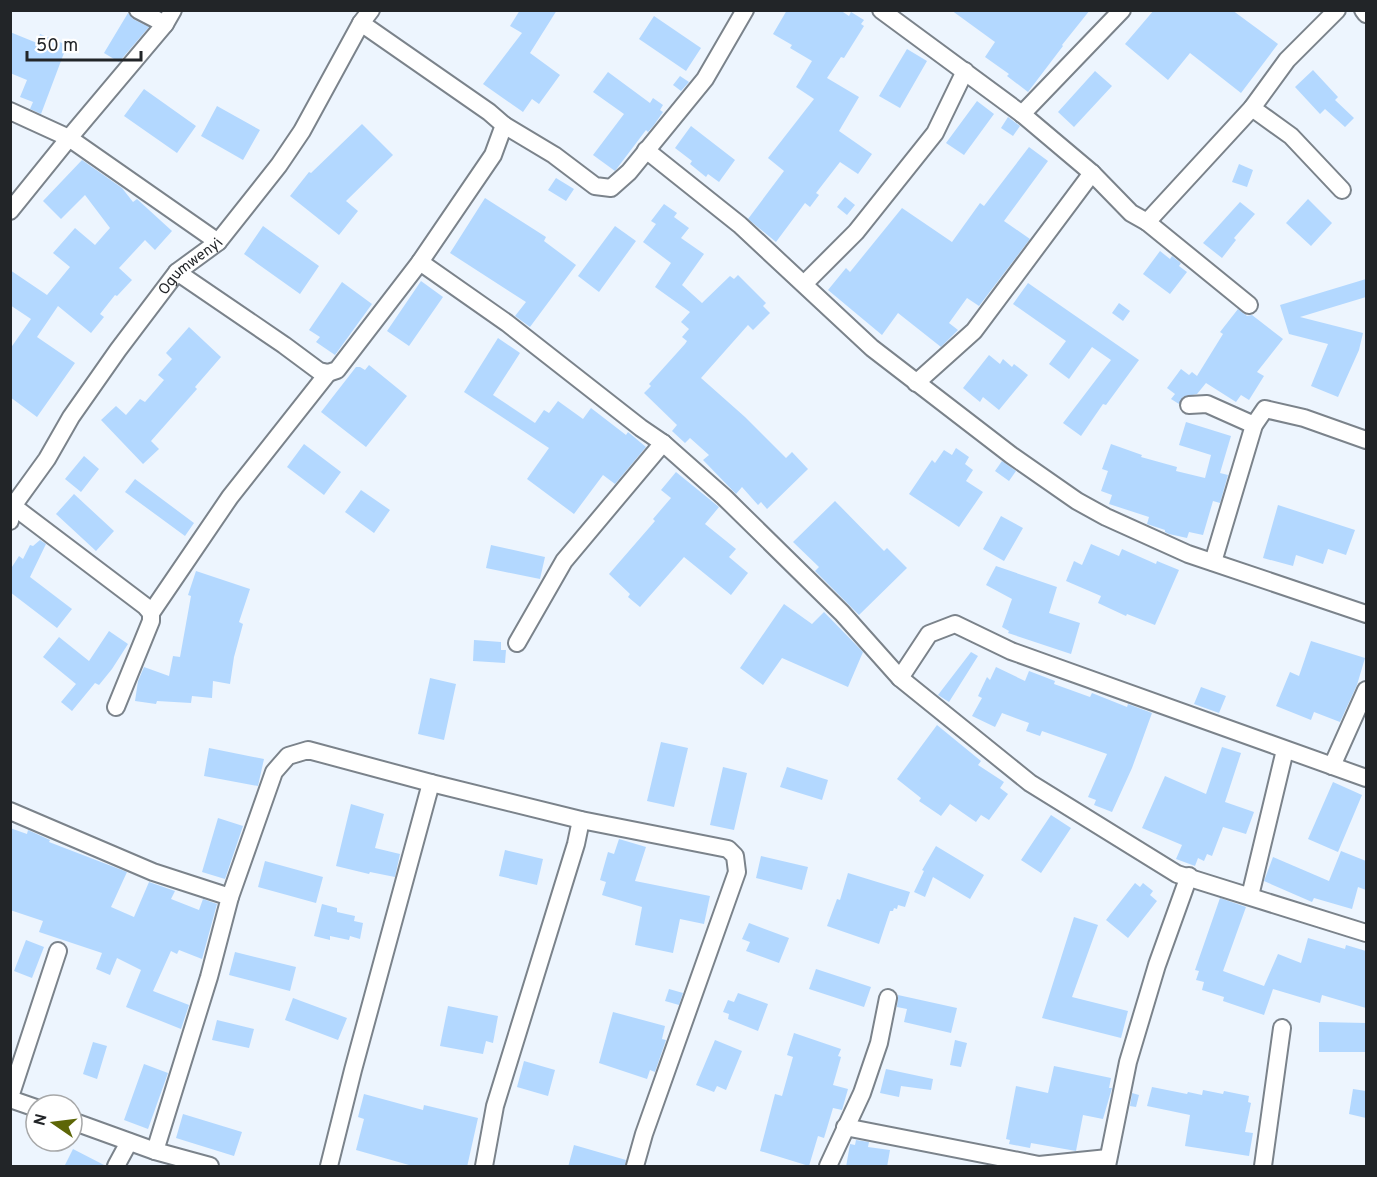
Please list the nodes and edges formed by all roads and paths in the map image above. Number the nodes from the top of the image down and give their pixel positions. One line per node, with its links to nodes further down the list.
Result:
1 (138, 10): 8 (street)
2 (745, 10): 16 (street)
3 (881, 10): 10 (street)
4 (1122, 10): 13 (street)
5 (1337, 10): 11 (street)
6 (1363, 10): 7 (street)
7 (1366, 14)
8 (169, 17): 15 (street)
9 (366, 17): 14 (street); 21 (street, Ogumwenyi)
10 (965, 71): 13 (street); 24 (street)
11 (1252, 108): 18 (street); 20 (street)
12 (10, 111): 15 (street)
13 (1022, 114): 17 (street)
14 (504, 125): 16 (street); 22 (street)
15 (69, 138): 19 (street); 21 (street)
16 (646, 150): 24 (street)
17 (1092, 173): 20 (street); 27 (street)
18 (1342, 190)
19 (10, 211)
20 (1147, 222): 25 (street)
21 (218, 242): 23 (street, Ogumwenyi)
22 (420, 262): 26 (street); 31 (street)
23 (177, 272): 26 (street); 32 (street, Ogumwenyi)
24 (804, 284): 27 (street)
25 (1249, 305)
26 (328, 373): 34 (street)
27 (916, 383): 33 (street)
28 (1189, 405): 29 (street)
29 (1254, 425): 30 (street); 33 (street)
30 (1366, 440)
31 (663, 443): 36 (street); 37 (street)
32 (12, 514): 34 (street)
33 (1213, 562): 35 (street)
34 (151, 613): 39 (street)
35 (1366, 614)
36 (517, 643)
37 (900, 678): 40 (street); 46 (street)
38 (1366, 690): 41 (street)
39 (116, 706)
40 (1285, 750): 41 (street); 47 (street)
41 (1332, 766): 42 (street)
42 (1366, 778)
43 (431, 783): 45 (street); 48 (street); 61 (street)
44 (10, 812): 48 (street)
45 (581, 820): 62 (street); 63 (street)
46 (1189, 876): 47 (street); 58 (street)
47 (1250, 896): 49 (street)
48 (230, 897): 57 (street)
49 (1366, 933)
50 (58, 951): 53 (street)
51 (888, 998): 55 (street)
52 (1282, 1028): 65 (street)
53 (10, 1098)
54 (84, 1125): 56 (street)
55 (845, 1127): 58 (street); 64 (street)
56 (129, 1142): 57 (street); 59 (street)
57 (154, 1151): 60 (street)
58 (1108, 1162)
59 (116, 1167)
60 (210, 1167)
61 (328, 1167)
62 (484, 1167)
63 (635, 1167)
64 (828, 1167)
65 (1263, 1167)

